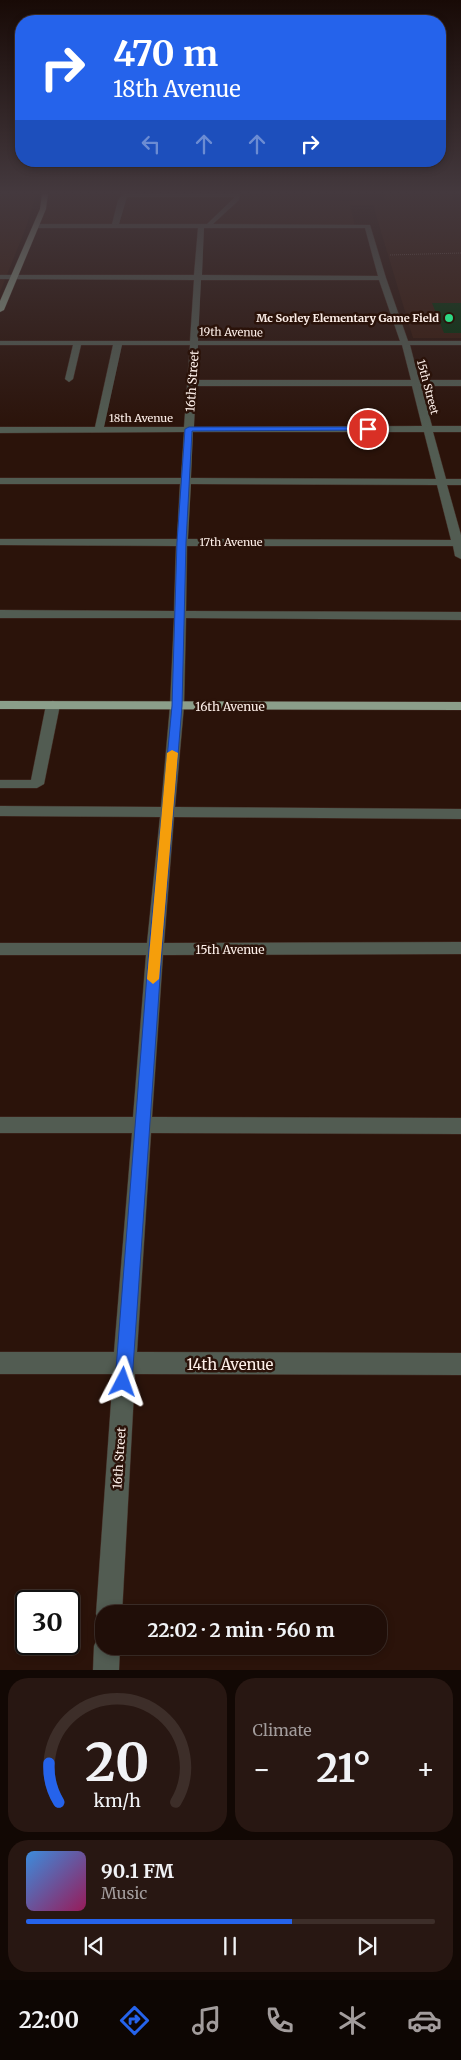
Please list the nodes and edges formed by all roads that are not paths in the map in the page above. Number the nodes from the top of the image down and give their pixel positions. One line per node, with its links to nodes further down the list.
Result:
1 (17, 272): 5 (main road)
2 (200, 272): 6 (street, 16th Street)
3 (380, 272): 7 (street, 15th Street)
4 (0, 277): 5 (street)
5 (15, 278): 6 (street); 8 (main road)
6 (199, 278): 7 (street); 9 (street, 16th Street)
7 (382, 278): 13 (street, 15th Street)
8 (0, 310)
9 (194, 342): 12 (street, 19th Avenue); 13 (street, 19th Avenue); 16 (street, 16th Street)
10 (0, 343): 11 (street, 19th Avenue)
11 (78, 343): 12 (street, 19th Avenue); 15 (street)
12 (118, 343): 21 (street)
13 (405, 343): 14 (street, 19th Avenue); 17 (street, 15th Street)
14 (461, 343)
15 (69, 379)
16 (192, 383): 17 (street); 22 (street, 16th Street)
17 (416, 383): 18 (street); 23 (street, 15th Street)
18 (461, 383)
19 (0, 426): 20 (street, 18th Avenue)
20 (30, 428): 21 (street, 18th Avenue); 25 (street, 18th Avenue)
21 (99, 429): 22 (street, 18th Avenue)
22 (189, 429): 23 (street, 18th Avenue); 27 (street, 16th Street)
23 (428, 429): 24 (street, 18th Avenue); 28 (street, 15th Street)
24 (461, 429)
25 (0, 430)
26 (0, 481): 27 (street)
27 (185, 482): 28 (street); 31 (street, 16th Street)
28 (440, 482): 29 (street); 32 (street, 15th Street)
29 (461, 482)
30 (0, 542): 31 (street, 17th Avenue)
31 (182, 542): 32 (street, 17th Avenue); 35 (street, 16th Street)
32 (459, 543): 33 (street, 15th Street)
33 (461, 556)
34 (0, 614): 35 (street)
35 (180, 615): 36 (street); 39 (street, 16th Street)
36 (461, 616)
37 (0, 705): 38 (main road, 16th Avenue)
38 (53, 705): 39 (main road, 16th Avenue); 41 (street)
39 (177, 706): 40 (main road, 16th Avenue); 43 (street, 16th Street)
40 (461, 706)
41 (0, 784)
42 (0, 811): 43 (street)
43 (167, 812): 44 (street); 47 (street, 16th Street)
44 (461, 814)
45 (461, 948): 47 (street, 15th Avenue)
46 (0, 949): 47 (street, 15th Avenue)
47 (155, 949): 49 (street, 16th Street)
48 (0, 1125): 49 (street)
49 (142, 1125): 50 (street); 52 (street, 16th Street)
50 (461, 1126)
51 (0, 1362): 52 (street, 14th Avenue)
52 (124, 1364): 53 (street, 14th Avenue); 54 (street, 16th Street)
53 (461, 1364)
54 (110, 1605)
55 (107, 1655): 56 (street)
56 (106, 1670)

